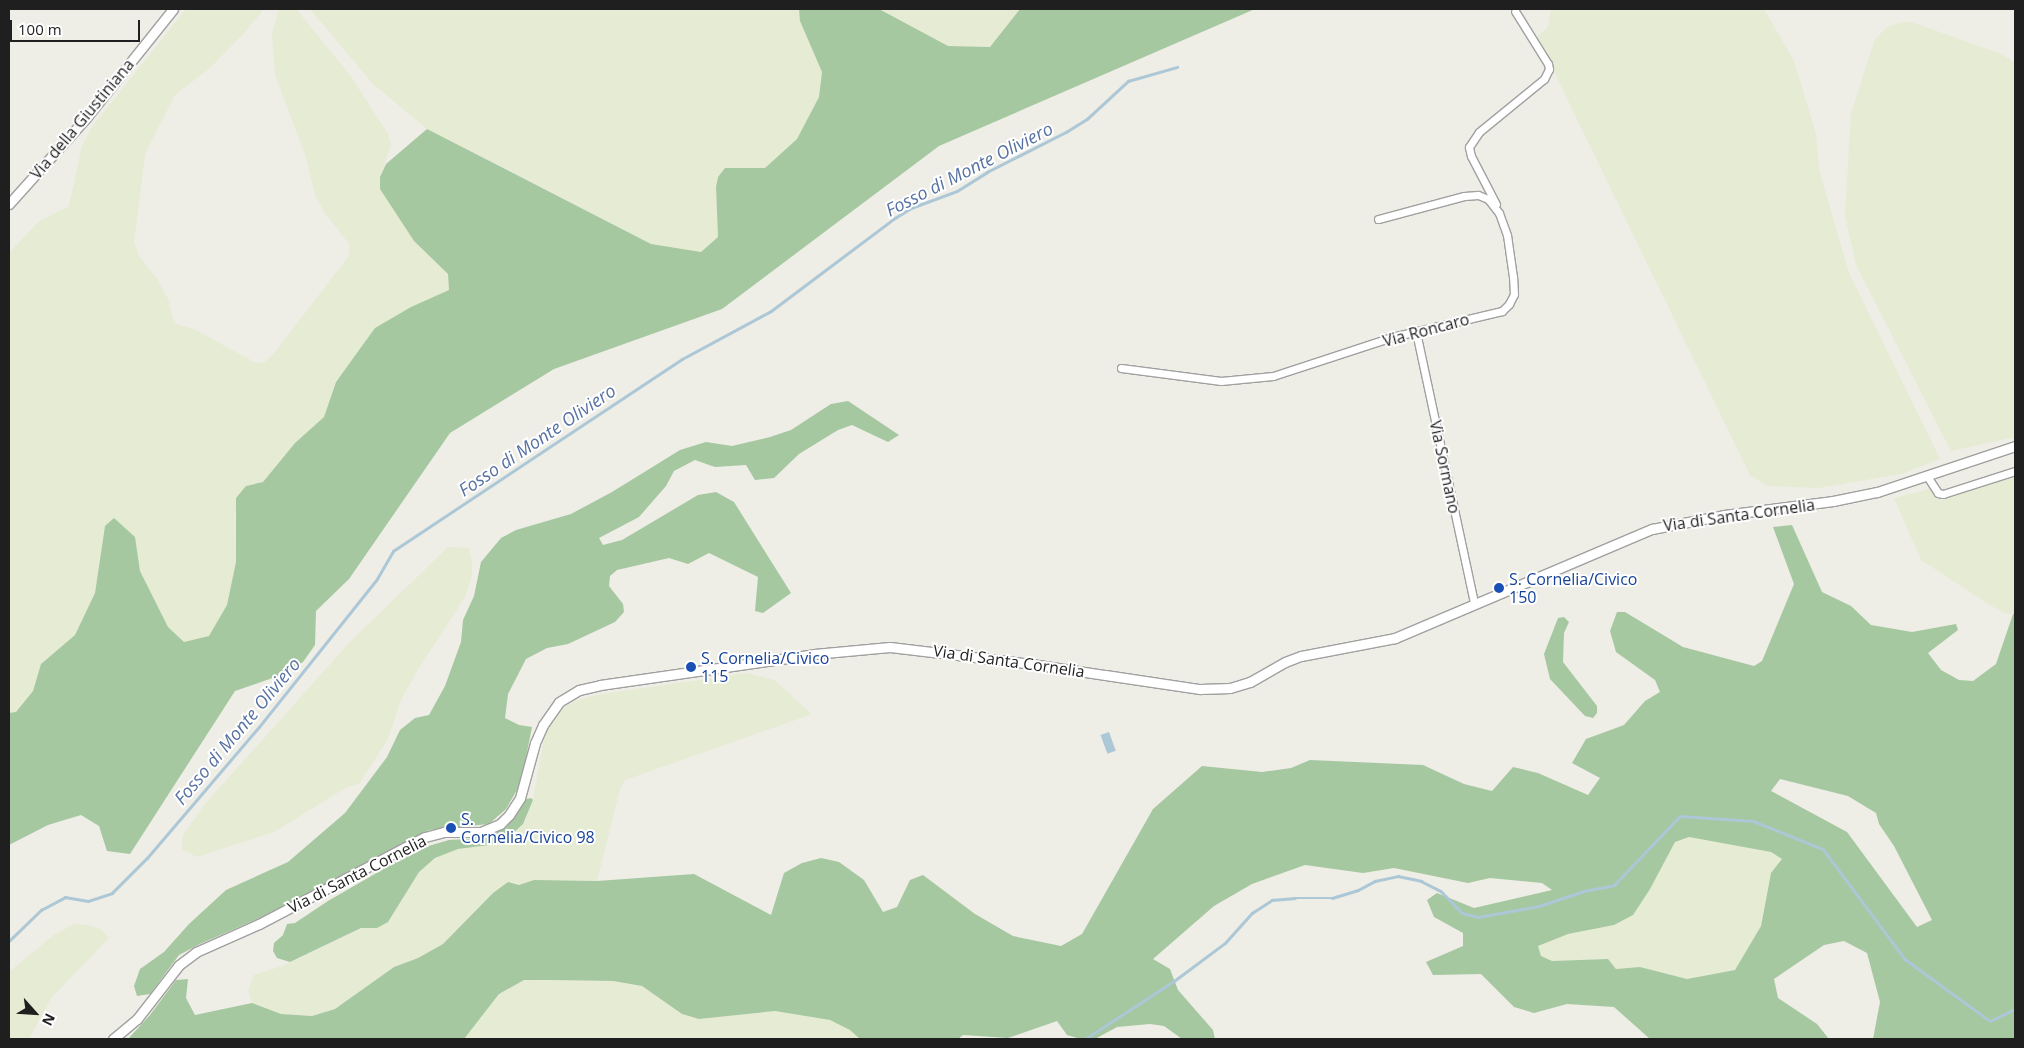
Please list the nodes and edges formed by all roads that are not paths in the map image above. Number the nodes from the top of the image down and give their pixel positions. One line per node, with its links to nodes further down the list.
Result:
1 (173, 9): 3 (street, Via della Giustiniana)
2 (1515, 11): 4 (street)
3 (9, 204)
4 (1500, 213): 5 (street); 6 (street, Via Roncaro)
5 (1378, 220)
6 (1416, 332): 7 (street, Via Roncaro); 11 (street, Via Sormano)
7 (1121, 368)
8 (2015, 446): 10 (street, Via di Santa Cornelia)
9 (2015, 471): 10 (street)
10 (1927, 476): 11 (street, Via di Santa Cornelia)
11 (1474, 603): 12 (street, Via di Santa Cornelia)
12 (113, 1039)

